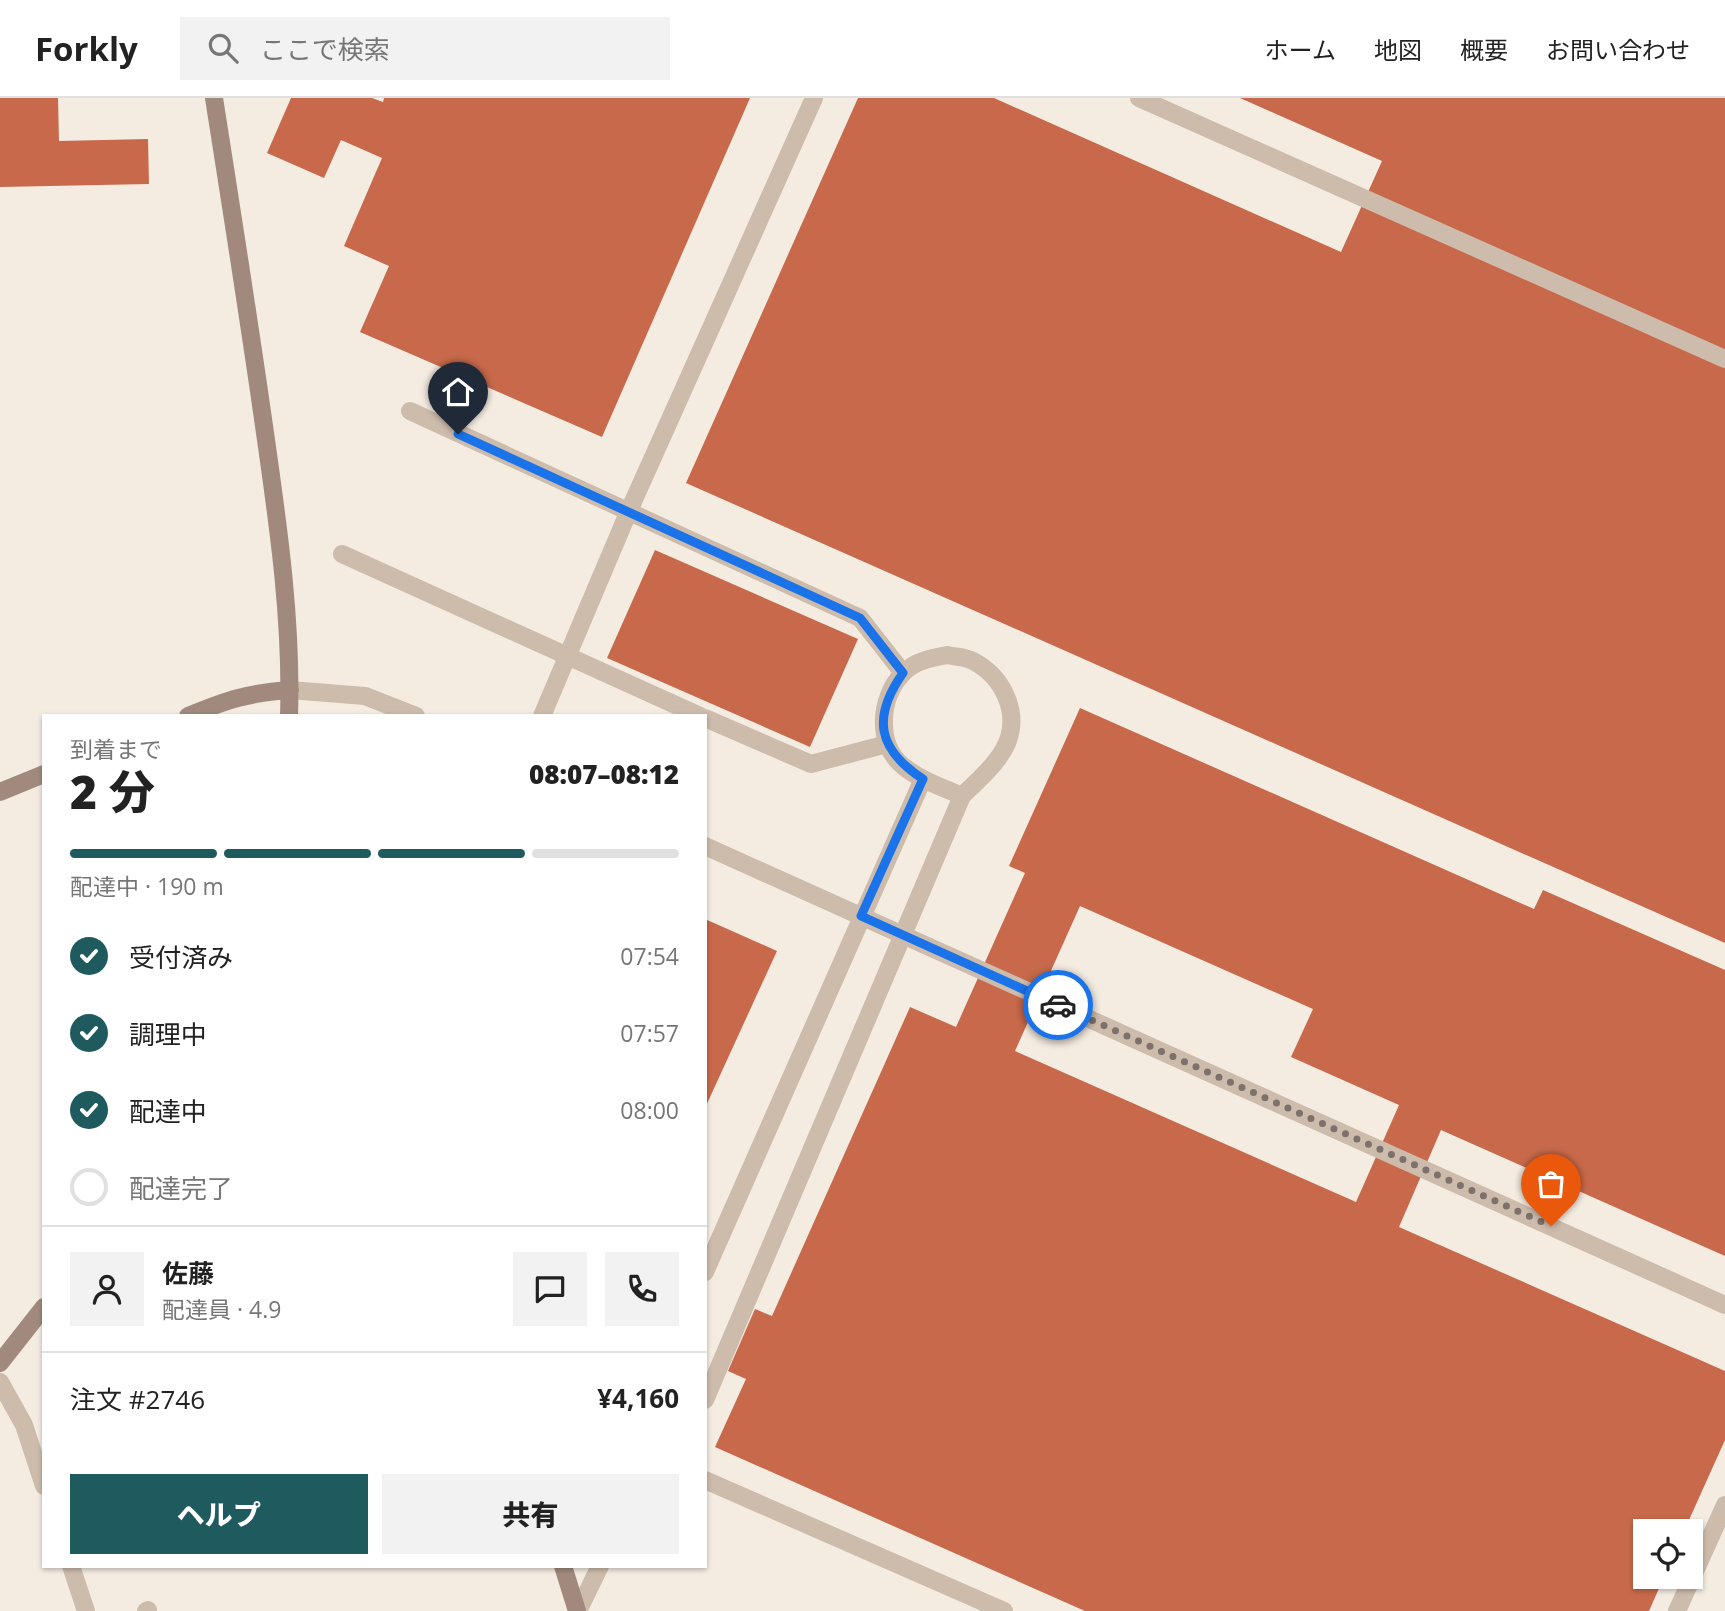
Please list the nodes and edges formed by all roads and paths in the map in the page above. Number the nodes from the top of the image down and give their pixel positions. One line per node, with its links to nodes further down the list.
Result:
1 (214, 98): 10 (street)
2 (814, 98): 6 (street)
3 (1139, 98): 4 (street)
4 (1725, 359)
5 (410, 411): 6 (street)
6 (628, 513): 8 (street); 9 (street)
7 (342, 554): 8 (street)
8 (568, 658): 14 (street); 15 (street)
9 (903, 673): 17 (street); 21 (street)
10 (290, 690): 11 (street); 12 (street); 13 (street)
11 (193, 714)
12 (289, 714)
13 (411, 714)
14 (543, 714)
15 (694, 714)
16 (707, 719): 17 (street)
17 (887, 744): 19 (street)
18 (42, 775): 20 (street)
19 (923, 779): 21 (street); 23 (street)
20 (0, 792)
21 (962, 796): 24 (street)
22 (707, 847): 23 (street)
23 (861, 916): 24 (street); 25 (street)
24 (903, 935): 26 (street); 30 (street)
25 (707, 1267)
26 (1725, 1305)
27 (42, 1310): 28 (street)
28 (0, 1363)
29 (0, 1382): 31 (street)
30 (707, 1395)
31 (42, 1480)
32 (707, 1481): 39 (street)
33 (1725, 1505): 40 (street)
34 (72, 1568): 37 (street)
35 (564, 1568): 38 (street)
36 (599, 1568): 38 (street)
37 (86, 1611)
38 (578, 1611)
39 (1004, 1611)
40 (1677, 1611)

